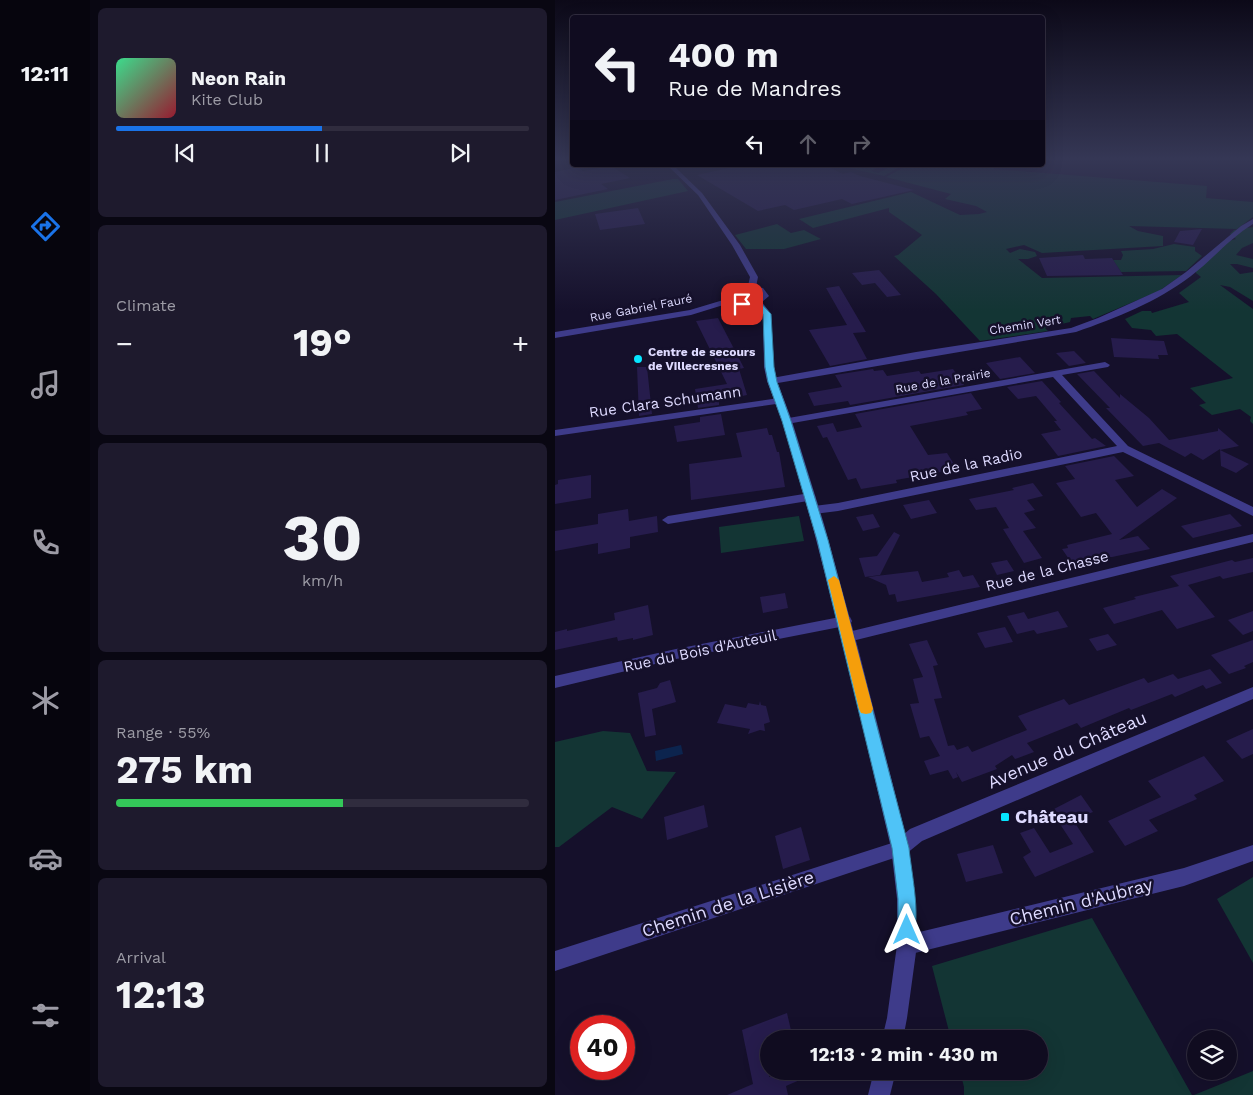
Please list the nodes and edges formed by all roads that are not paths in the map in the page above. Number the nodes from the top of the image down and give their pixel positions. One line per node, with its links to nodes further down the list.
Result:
1 (711, 209): 3 (street)
2 (1253, 221): 9 (street, Chemin Vert)
3 (752, 288): 4 (street); 5 (street)
4 (730, 300): 5 (street); 6 (street, Rue Gabriel Fauré)
5 (757, 302): 9 (street)
6 (555, 335)
7 (1105, 365): 8 (street, Rue de la Prairie)
8 (1056, 374): 11 (street, Rue de la Prairie); 13 (street)
9 (772, 382): 10 (street)
10 (779, 401): 11 (street); 12 (street, Rue Clara Schumann)
11 (787, 421): 14 (street)
12 (555, 433)
13 (1124, 448): 15 (street, Rue de la Radio); 16 (street)
14 (810, 497): 15 (street); 17 (street)
15 (814, 510): 19 (street)
16 (1253, 512)
17 (669, 520)
18 (1253, 538): 19 (street, Rue de la Chasse)
19 (847, 629): 20 (street, Rue du Bois d'Auteuil); 22 (street)
20 (555, 682)
21 (1253, 693): 22 (street, Avenue du Château)
22 (901, 848): 24 (street); 25 (street, Chemin de la Lisière)
23 (1253, 853): 24 (street, Chemin d'Aubray)
24 (907, 946): 26 (street)
25 (555, 961)
26 (894, 1030)
27 (883, 1080): 28 (street)
28 (879, 1095)

